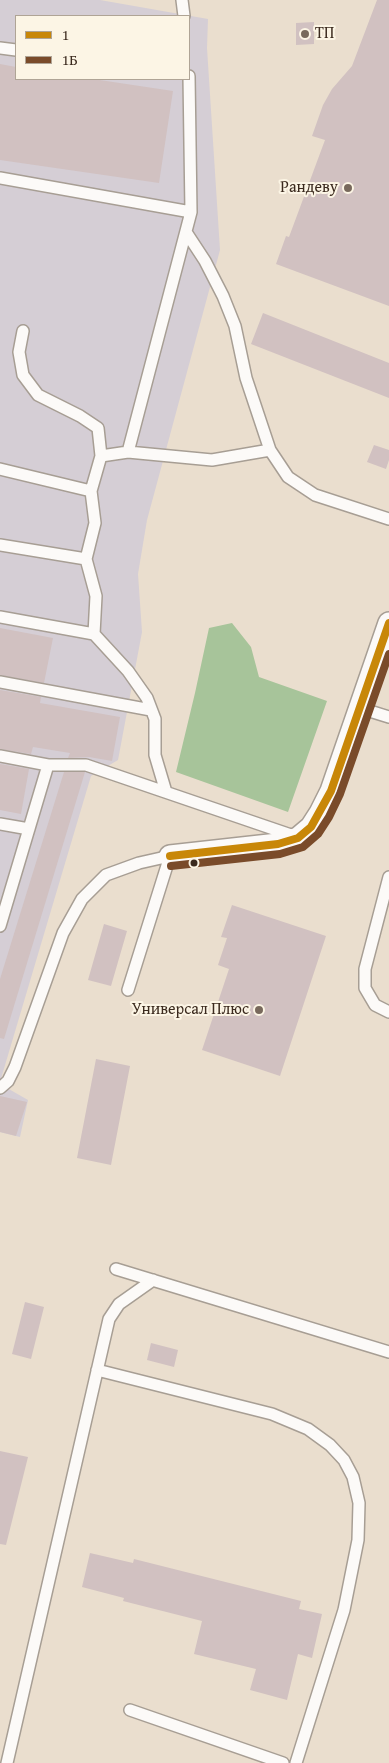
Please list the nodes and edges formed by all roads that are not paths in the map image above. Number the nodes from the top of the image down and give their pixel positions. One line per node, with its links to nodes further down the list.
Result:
1 (182, 0): 2 (lane)
2 (184, 15)
3 (0, 48): 4 (lane)
4 (15, 50)
5 (186, 80): 7 (lane)
6 (0, 178): 7 (lane)
7 (191, 212): 8 (lane)
8 (186, 232): 10 (lane); 11 (lane)
9 (23, 331): 12 (lane)
10 (270, 450): 11 (lane); 15 (lane)
11 (128, 452): 12 (lane)
12 (101, 456): 14 (lane)
13 (0, 469): 14 (lane)
14 (91, 491): 17 (lane)
15 (389, 519)
16 (0, 544): 17 (lane)
17 (86, 559): 20 (lane)
18 (0, 617): 20 (lane)
19 (389, 623): 22 (street)
20 (94, 634): 23 (lane)
21 (0, 682): 23 (lane)
22 (360, 708): 24 (lane); 30 (street)
23 (151, 710): 27 (lane)
24 (389, 716)
25 (0, 756): 26 (lane)
26 (48, 765): 27 (lane); 29 (lane)
27 (166, 792): 30 (lane)
28 (0, 824): 29 (lane)
29 (29, 829): 33 (lane)
30 (298, 838): 31 (street)
31 (170, 856): 35 (lane); 37 (lane)
32 (389, 877): 36 (lane)
33 (5, 893): 34 (lane)
34 (0, 926)
35 (128, 990)
36 (389, 1012)
37 (0, 1088)
38 (116, 1269): 39 (lane)
39 (153, 1280): 40 (lane); 41 (lane)
40 (389, 1352)
41 (97, 1370): 43 (lane); 45 (lane)
42 (130, 1710): 44 (lane)
43 (7, 1763)
44 (283, 1763)
45 (296, 1763)

